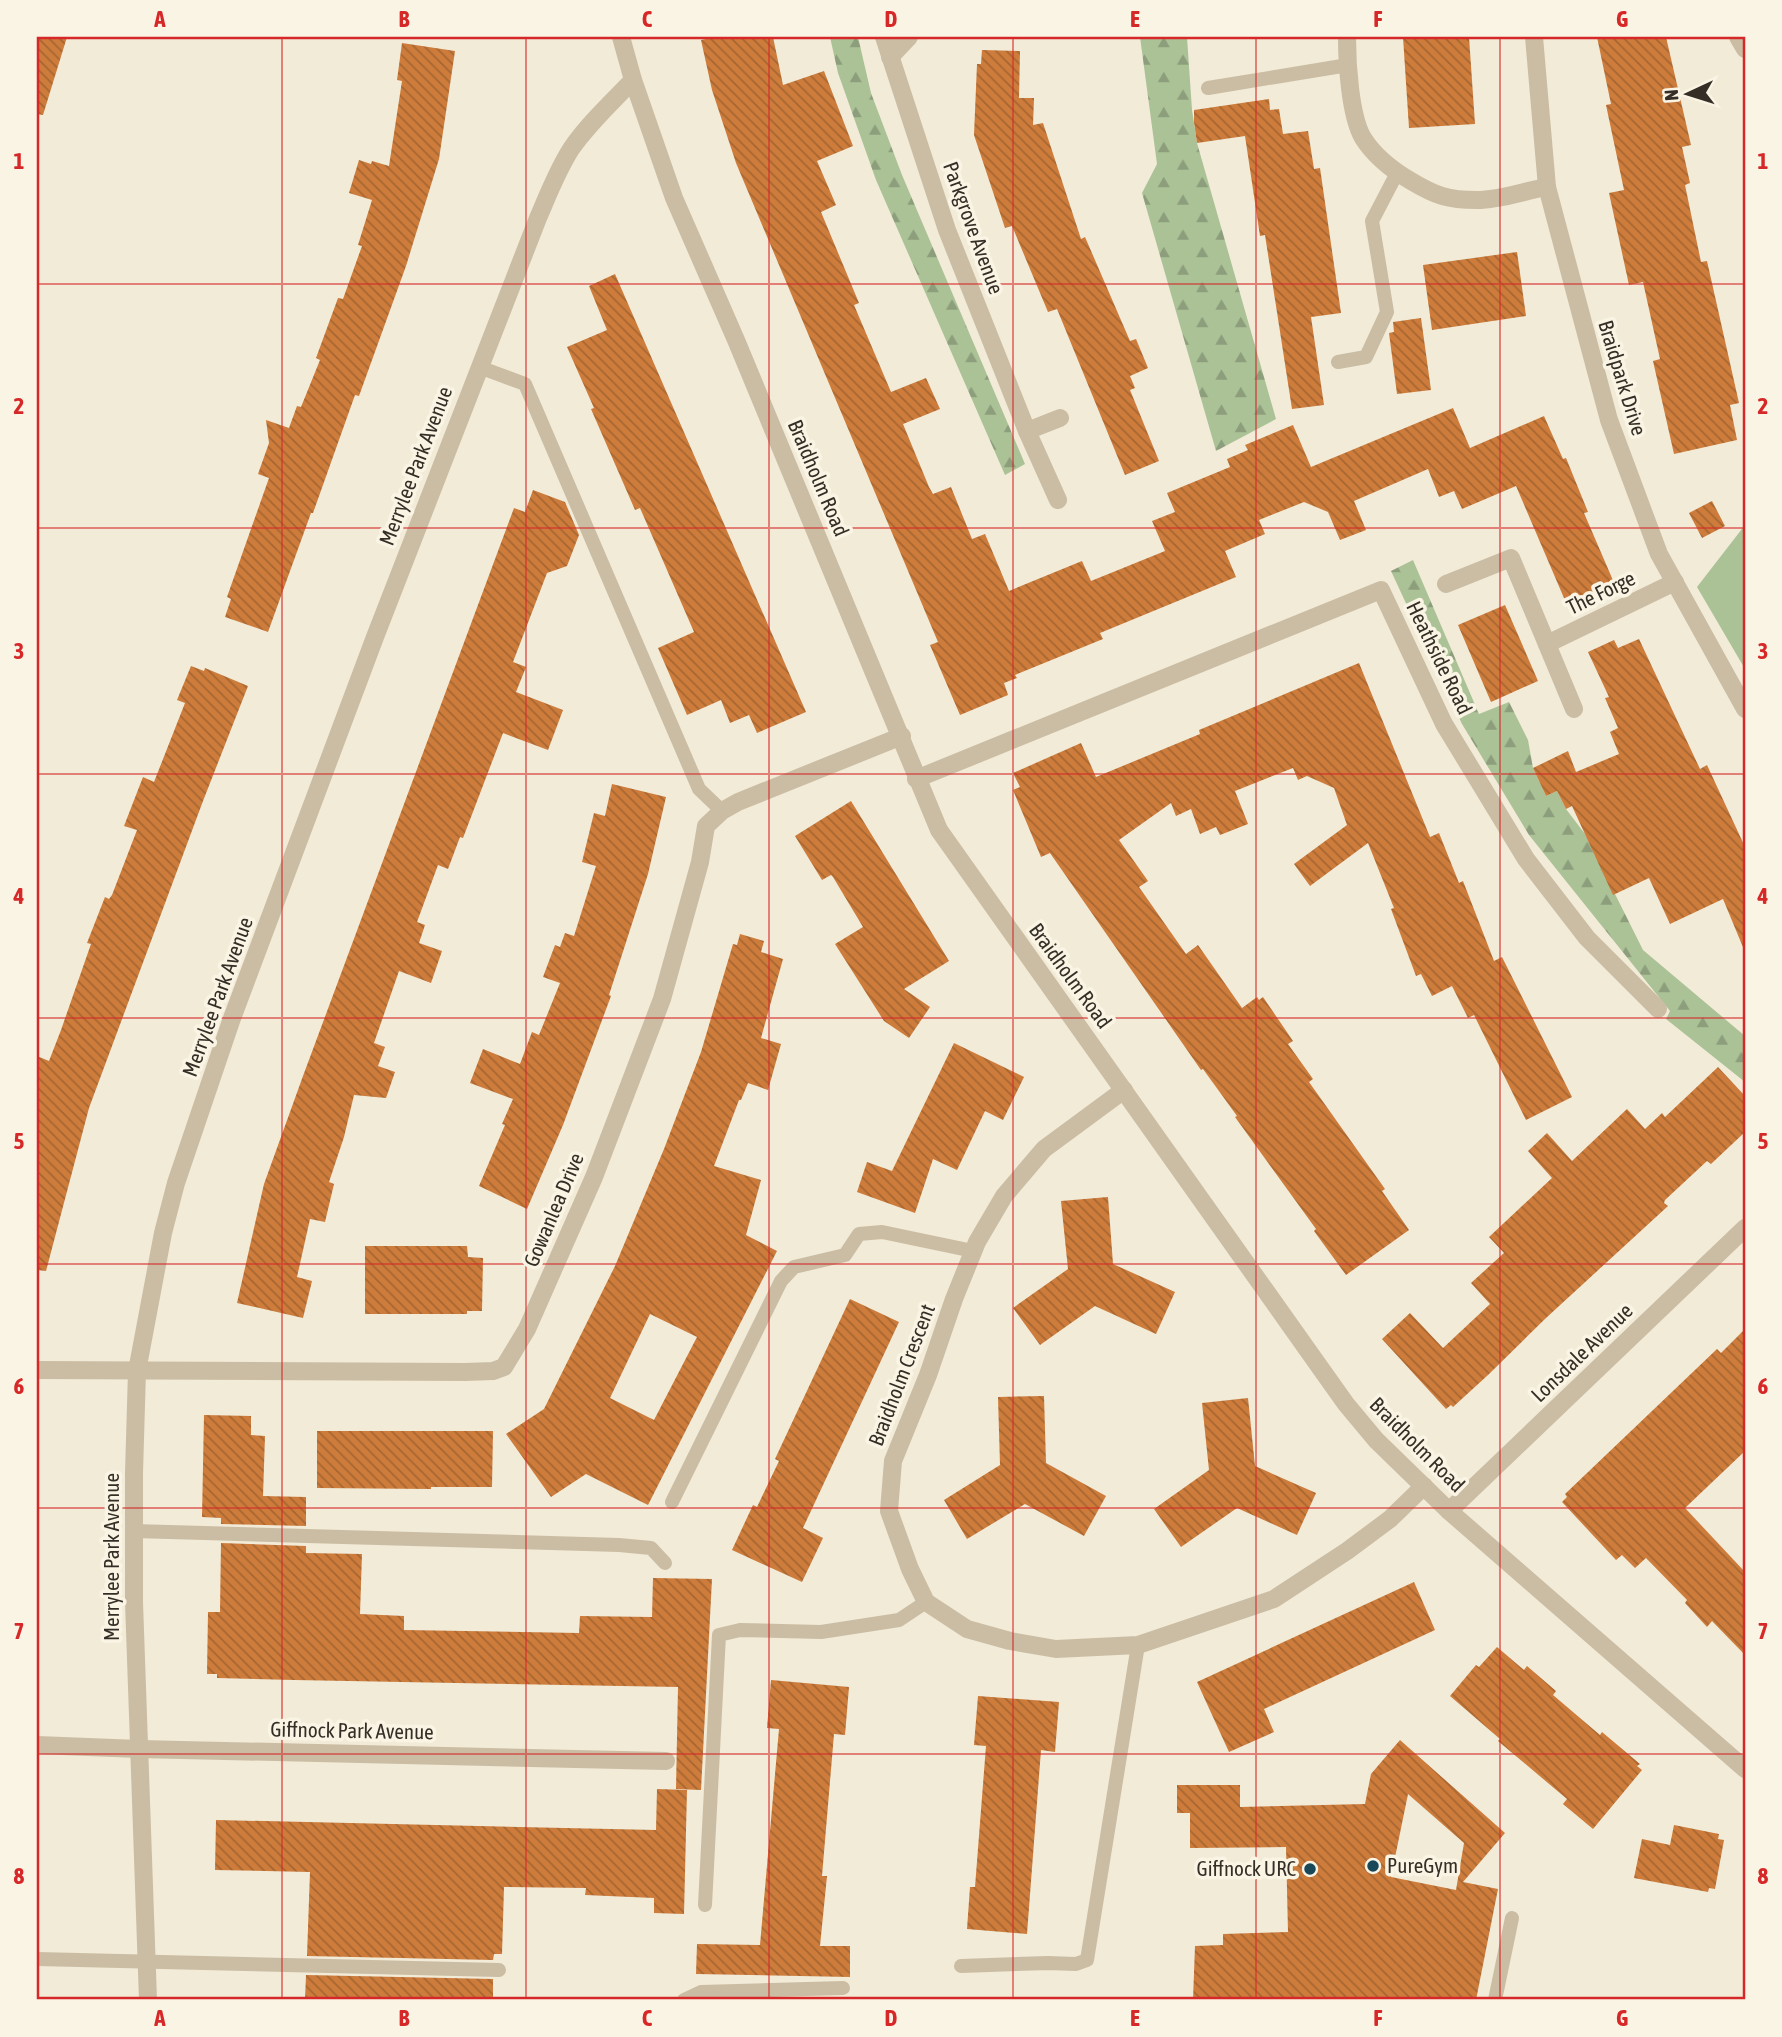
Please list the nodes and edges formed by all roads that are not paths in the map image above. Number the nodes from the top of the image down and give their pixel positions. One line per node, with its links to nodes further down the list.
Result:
1 (621, 37): 10 (street, Braidholm Road)
2 (884, 37): 8 (street, Parkgrove Avenue)
3 (909, 37): 8 (street)
4 (1347, 37): 9 (street)
5 (1534, 37): 13 (street, Braidpark Drive)
6 (1738, 37): 7 (street)
7 (1745, 49)
8 (890, 57): 17 (street, Parkgrove Avenue)
9 (1348, 65): 11 (lane); 12 (street)
10 (632, 80): 15 (street, Merrylee Park Avenue); 24 (street, Braidholm Road)
11 (1208, 88)
12 (1397, 173): 13 (street); 14 (lane)
13 (1547, 187): 19 (street, Braidpark Drive)
14 (1338, 362)
15 (479, 367): 26 (lane); 32 (street, Merrylee Park Avenue)
16 (1060, 418): 17 (street)
17 (1027, 431): 18 (street, Parkgrove Avenue)
18 (1058, 500)
19 (1675, 583): 21 (street, The Forge); 23 (street, Braidpark Drive)
20 (1446, 584): 21 (street)
21 (1547, 644): 22 (street)
22 (1574, 709)
23 (1745, 709)
24 (902, 736): 25 (street, Braidholm Road); 26 (street)
25 (916, 779): 27 (street, Heathside Road); 28 (street, Braidholm Road)
26 (722, 811): 32 (street, Gowanlea Drive)
27 (1658, 1009)
28 (1124, 1090): 30 (street, Braidholm Crescent); 33 (street, Braidholm Road)
29 (1745, 1228): 35 (street, Lonsdale Avenue)
30 (973, 1251): 34 (lane); 38 (street, Braidholm Crescent)
31 (37, 1370): 32 (street, Gowanlea Drive)
32 (137, 1371): 36 (street, Merrylee Park Avenue)
33 (1424, 1486): 35 (street, Braidholm Road); 39 (street)
34 (672, 1502)
35 (1449, 1511): 43 (street, Braidholm Road)
36 (134, 1531): 37 (lane); 41 (street, Merrylee Park Avenue)
37 (665, 1563)
38 (926, 1602): 39 (street); 44 (lane)
39 (1138, 1645): 48 (lane)
40 (37, 1745): 41 (street, Giffnock Park Avenue)
41 (139, 1749): 42 (street, Giffnock Park Avenue); 47 (street, Merrylee Park Avenue)
42 (666, 1761)
43 (1745, 1769)
44 (705, 1905)
45 (1513, 1918): 53 (lane)
46 (37, 1959): 47 (lane)
47 (147, 1963): 49 (lane); 51 (street, Merrylee Park Avenue)
48 (961, 1966)
49 (499, 1970)
50 (843, 1989): 52 (lane)
51 (148, 2000)
52 (684, 2000)
53 (1495, 2000)

